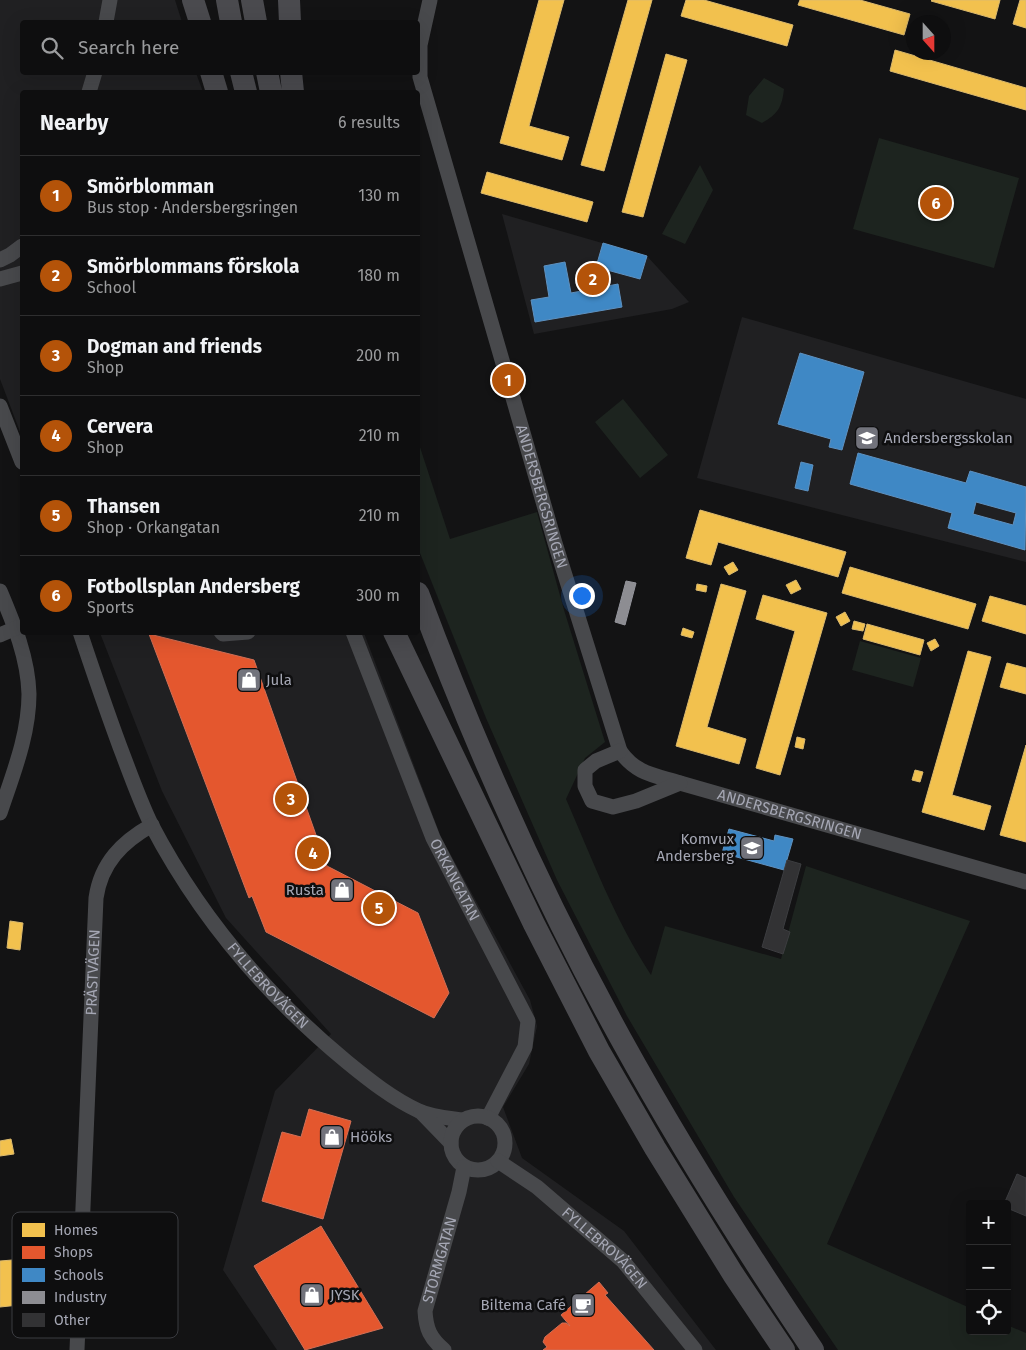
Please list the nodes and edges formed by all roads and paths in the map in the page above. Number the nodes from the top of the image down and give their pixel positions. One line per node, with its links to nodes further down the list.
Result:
1 (110, 0): 7 (street)
2 (193, 0): 8 (highway)
3 (227, 0): 9 (highway)
4 (252, 0): 10 (highway)
5 (289, 0): 11 (highway)
6 (430, 0): 34 (street, ANDERSBERGSRINGEN)
7 (106, 20)
8 (199, 20)
9 (231, 20)
10 (256, 20)
11 (290, 20)
12 (94, 75): 16 (street)
13 (242, 75): 17 (highway)
14 (268, 75): 18 (highway)
15 (292, 75): 19 (highway)
16 (90, 90)
17 (246, 90)
18 (271, 90)
19 (293, 90)
20 (20, 248): 21 (street)
21 (0, 260)
22 (20, 274): 23 (street)
23 (0, 279)
24 (0, 406): 25 (street)
25 (20, 457)
26 (0, 591): 28 (street)
27 (420, 598): 50 (highway)
28 (16, 628): 29 (street); 37 (street)
29 (0, 635)
30 (81, 635): 38 (street)
31 (354, 635): 41 (street, ORKANGATAN)
32 (395, 635): 36 (highway)
33 (408, 635): 36 (highway)
34 (620, 751): 35 (street, ANDERSBERGSRINGEN); 35 (street)
35 (680, 783): 39 (street, ANDERSBERGSRINGEN)
36 (469, 787): 49 (highway)
37 (0, 813)
38 (152, 825): 40 (street, FYLLEBROVÄGEN); 46 (street, PRÄSTVÄGEN)
39 (1026, 882)
40 (421, 1112): 42 (street, FYLLEBROVÄGEN); 43 (street, FYLLEBROVÄGEN)
41 (488, 1118): 42 (street, FYLLEBROVÄGEN); 44 (street)
42 (463, 1120): 43 (street)
43 (451, 1143): 45 (street, FYLLEBROVÄGEN)
44 (498, 1161): 45 (street); 48 (street, FYLLEBROVÄGEN)
45 (464, 1166): 47 (street, STORMGATAN)
46 (83, 1212)
47 (444, 1350)
48 (695, 1350)
49 (784, 1350)
50 (813, 1350)

